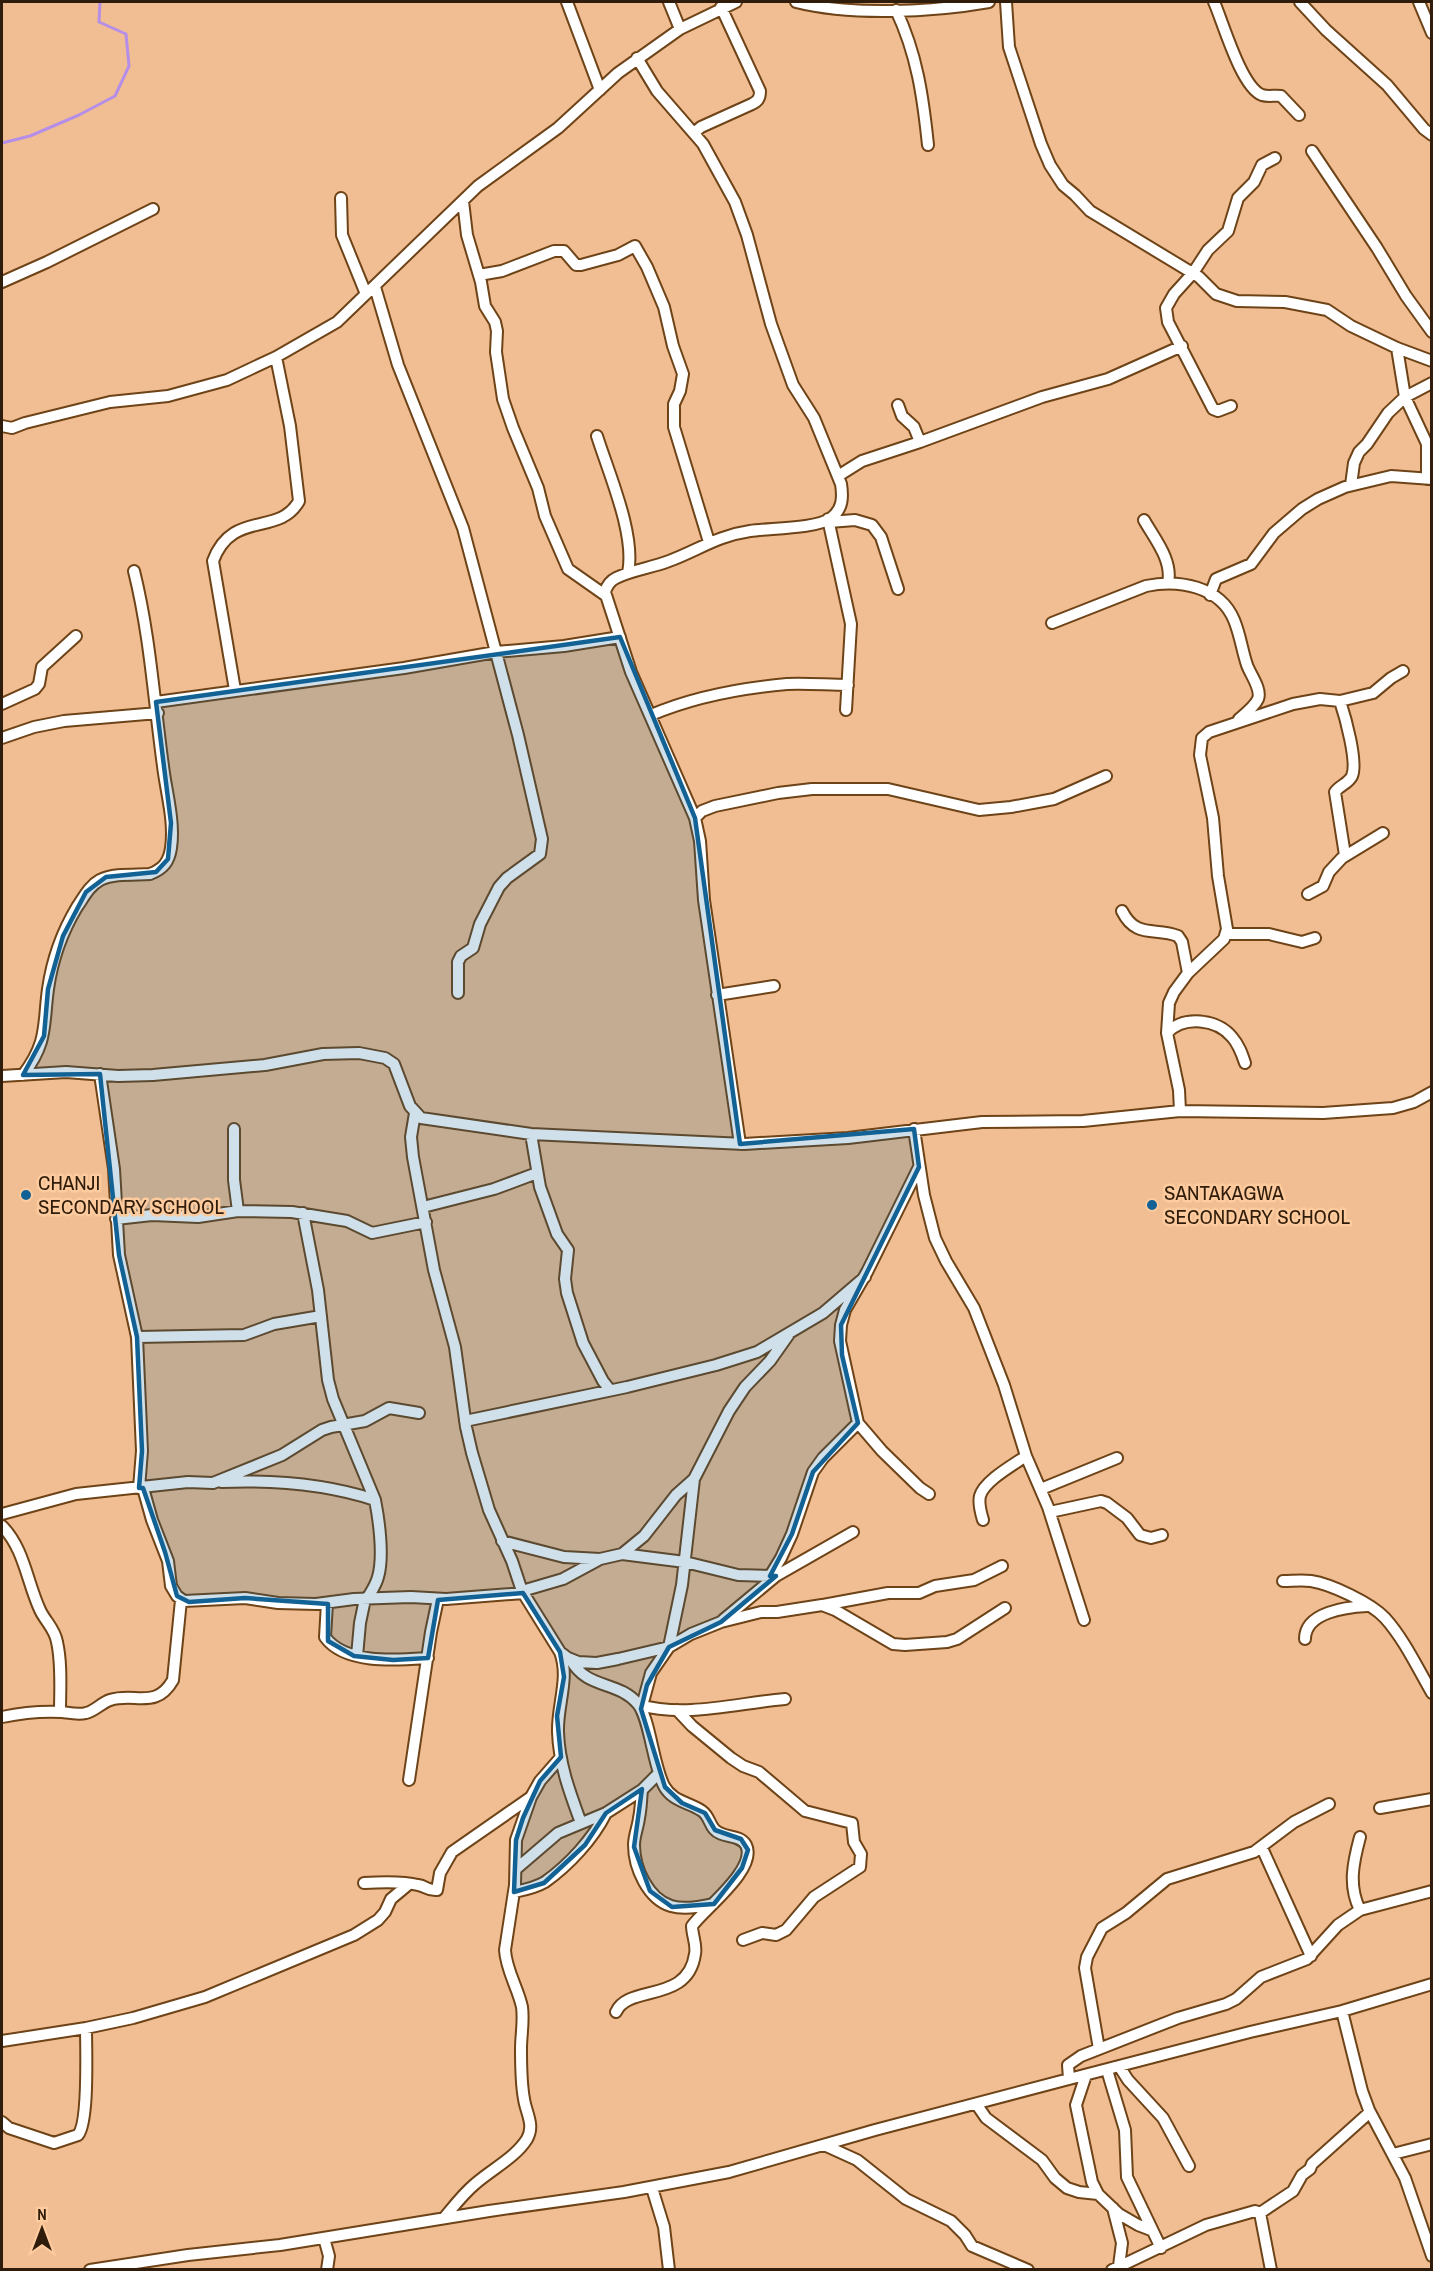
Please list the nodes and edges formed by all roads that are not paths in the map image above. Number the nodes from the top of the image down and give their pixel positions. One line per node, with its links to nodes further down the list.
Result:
1 (567, 2): 16 (street)
2 (669, 2): 13 (street)
3 (736, 2): 11 (street)
4 (796, 2): 12 (street)
5 (989, 2): 10 (street)
6 (1006, 2): 26 (street)
7 (1214, 2): 17 (street)
8 (1300, 2): 19 (street)
9 (1419, 2): 14 (street)
10 (919, 5): 12 (street)
11 (721, 7): 13 (street); 18 (street)
12 (896, 10): 20 (street)
13 (680, 29): 15 (street)
14 (1431, 33)
15 (637, 58): 16 (street); 18 (street)
16 (600, 90): 24 (street)
17 (1299, 115)
18 (695, 132): 42 (street)
19 (1431, 135)
20 (928, 145)
21 (1312, 151): 30 (street)
22 (1275, 158): 26 (street)
23 (341, 198): 29 (street)
24 (463, 201): 27 (street); 29 (street)
25 (153, 209): 28 (street)
26 (1193, 273): 31 (street); 32 (street)
27 (479, 275): 47 (street); 52 (street)
28 (2, 282)
29 (370, 291): 33 (street); 57 (street)
30 (1431, 332)
31 (1182, 346): 38 (street); 41 (street)
32 (1396, 348): 34 (street); 36 (street)
33 (276, 357): 39 (street); 60 (street)
34 (1431, 361)
35 (1431, 383): 36 (street)
36 (1406, 397): 43 (street); 44 (street)
37 (898, 405): 41 (street)
38 (1231, 406)
39 (5, 430)
40 (597, 436): 49 (street)
41 (920, 442): 42 (street)
42 (838, 477): 46 (street)
43 (1429, 479): 44 (street)
44 (1351, 485): 53 (street)
45 (1144, 520): 50 (street)
46 (828, 521): 47 (street); 51 (street); 59 (street)
47 (709, 542): 49 (street)
48 (134, 571): 63 (street)
49 (628, 573): 52 (street)
50 (1168, 583): 53 (street); 54 (street)
51 (898, 589)
52 (605, 595): 56 (street)
53 (1210, 595): 66 (street)
54 (1052, 623)
55 (76, 636): 62 (street)
56 (620, 637): 57 (street); 65 (street)
57 (496, 652): 60 (street); 78 (street)
58 (1403, 671): 61 (street)
59 (848, 685): 64 (street); 65 (street)
60 (235, 690): 63 (street)
61 (1340, 701): 66 (street); 71 (street)
62 (2, 704)
63 (157, 708): 67 (street); 82 (street)
64 (846, 710)
65 (651, 715): 69 (street)
66 (1237, 722): 74 (street)
67 (2, 738)
68 (1106, 776): 69 (street)
69 (695, 818): 79 (street)
70 (1383, 833): 71 (street)
71 (1345, 855): 72 (street)
72 (1308, 894)
73 (1122, 911): 76 (street)
74 (1226, 934): 75 (street); 76 (street)
75 (1315, 938)
76 (1188, 973): 80 (street)
77 (774, 986): 79 (street)
78 (458, 993)
79 (717, 995): 91 (street)
80 (1167, 1033): 81 (street); 86 (street)
81 (1245, 1063)
82 (23, 1074): 83 (street); 84 (street)
83 (100, 1074): 87 (street); 97 (street)
84 (2, 1076)
85 (1431, 1092): 86 (street)
86 (1180, 1111): 89 (street)
87 (414, 1113): 90 (street); 94 (street)
88 (234, 1129): 95 (street)
89 (914, 1129): 91 (street); 92 (street)
90 (531, 1134): 91 (street); 93 (street)
91 (740, 1144)
92 (919, 1167): 99 (street); 108 (street)
93 (537, 1173): 94 (street); 103 (street)
94 (423, 1207): 98 (street)
95 (238, 1211): 96 (street); 97 (street)
96 (303, 1213): 98 (street); 100 (street)
97 (116, 1219): 102 (street)
98 (426, 1222): 105 (street)
99 (865, 1277): 101 (street); 106 (street)
100 (321, 1316): 102 (street); 107 (street)
101 (790, 1334): 103 (street); 110 (street)
102 (137, 1337): 112 (street)
103 (610, 1390): 105 (street)
104 (419, 1413): 107 (street)
105 (465, 1421): 122 (street)
106 (858, 1424): 114 (street); 127 (street)
107 (344, 1425): 111 (street); 115 (street)
108 (1026, 1456): 113 (street); 118 (street)
109 (1117, 1458): 113 (street)
110 (694, 1479): 123 (street); 125 (street)
111 (213, 1483): 112 (street); 115 (street)
112 (141, 1488): 117 (street); 132 (street)
113 (1041, 1489): 116 (street)
114 (929, 1494)
115 (375, 1500): 130 (street)
116 (1050, 1512): 121 (street); 137 (street)
117 (2, 1514)
118 (982, 1520)
119 (2, 1526): 149 (street)
120 (853, 1532): 127 (street)
121 (1162, 1534)
122 (502, 1541): 124 (street); 129 (street)
123 (622, 1554): 124 (street); 125 (street)
124 (600, 1559): 129 (street)
125 (685, 1562): 127 (street); 140 (street)
126 (1002, 1566): 134 (street)
127 (773, 1576): 138 (street)
128 (1283, 1581): 135 (street)
129 (523, 1592): 131 (street); 141 (street)
130 (366, 1599): 131 (street); 133 (street); 142 (street)
131 (438, 1599): 143 (street)
132 (181, 1600): 133 (street); 149 (street)
133 (327, 1603): 142 (street)
134 (822, 1605): 136 (street); 138 (street)
135 (1367, 1606): 139 (street); 145 (street)
136 (1005, 1608)
137 (1084, 1620)
138 (721, 1622): 140 (street)
139 (1305, 1640)
140 (669, 1647): 144 (street); 147 (street)
141 (560, 1652): 144 (street); 151 (street)
142 (357, 1656): 143 (street)
143 (428, 1658): 153 (street)
144 (571, 1660): 147 (street)
145 (1431, 1693)
146 (785, 1699): 148 (street)
147 (640, 1706): 148 (street); 152 (street)
148 (677, 1710): 170 (street)
149 (60, 1712): 150 (street)
150 (2, 1717)
151 (561, 1757): 155 (street); 160 (street)
152 (659, 1773): 154 (street); 168 (street)
153 (409, 1780)
154 (642, 1790): 159 (street); 168 (street)
155 (531, 1797): 163 (street); 165 (street)
156 (1431, 1799): 158 (street)
157 (1329, 1804): 162 (street)
158 (1380, 1808)
159 (606, 1812): 160 (street); 166 (street)
160 (581, 1823): 163 (street)
161 (1360, 1837): 169 (street)
162 (1262, 1848): 171 (street); 177 (street)
163 (516, 1869): 166 (street)
164 (364, 1882): 165 (street)
165 (410, 1884): 175 (street)
166 (514, 1892): 193 (street)
167 (1431, 1892): 169 (street)
168 (714, 1904): 174 (street)
169 (1360, 1910): 171 (street)
170 (743, 1940)
171 (1311, 1956): 177 (street)
172 (1431, 1984): 173 (street)
173 (1342, 2011): 178 (street); 183 (street)
174 (616, 2012)
175 (86, 2028): 176 (street); 184 (street)
176 (2, 2041)
177 (1100, 2049): 181 (street)
178 (1119, 2066): 179 (street); 188 (street)
179 (1107, 2070): 180 (street); 194 (street)
180 (1086, 2075): 181 (street); 190 (street)
181 (1069, 2079): 182 (street)
182 (977, 2105): 186 (street); 190 (street)
183 (1370, 2112): 187 (street); 192 (street)
184 (2, 2122)
185 (1431, 2144): 187 (street)
186 (824, 2145): 189 (street); 202 (street)
187 (1393, 2154): 197 (street)
188 (1189, 2166)
189 (652, 2188): 193 (street); 201 (street)
190 (1098, 2194): 191 (street)
191 (1113, 2208): 194 (street); 198 (street)
192 (1260, 2213): 196 (street); 203 (street)
193 (444, 2218): 195 (street)
194 (1152, 2230): 196 (street)
195 (324, 2238): 199 (street); 200 (street)
196 (1161, 2248): 198 (street)
197 (1431, 2256)
198 (1116, 2268)
199 (96, 2269)
200 (327, 2270)
201 (669, 2270)
202 (1028, 2270)
203 (1271, 2270)

